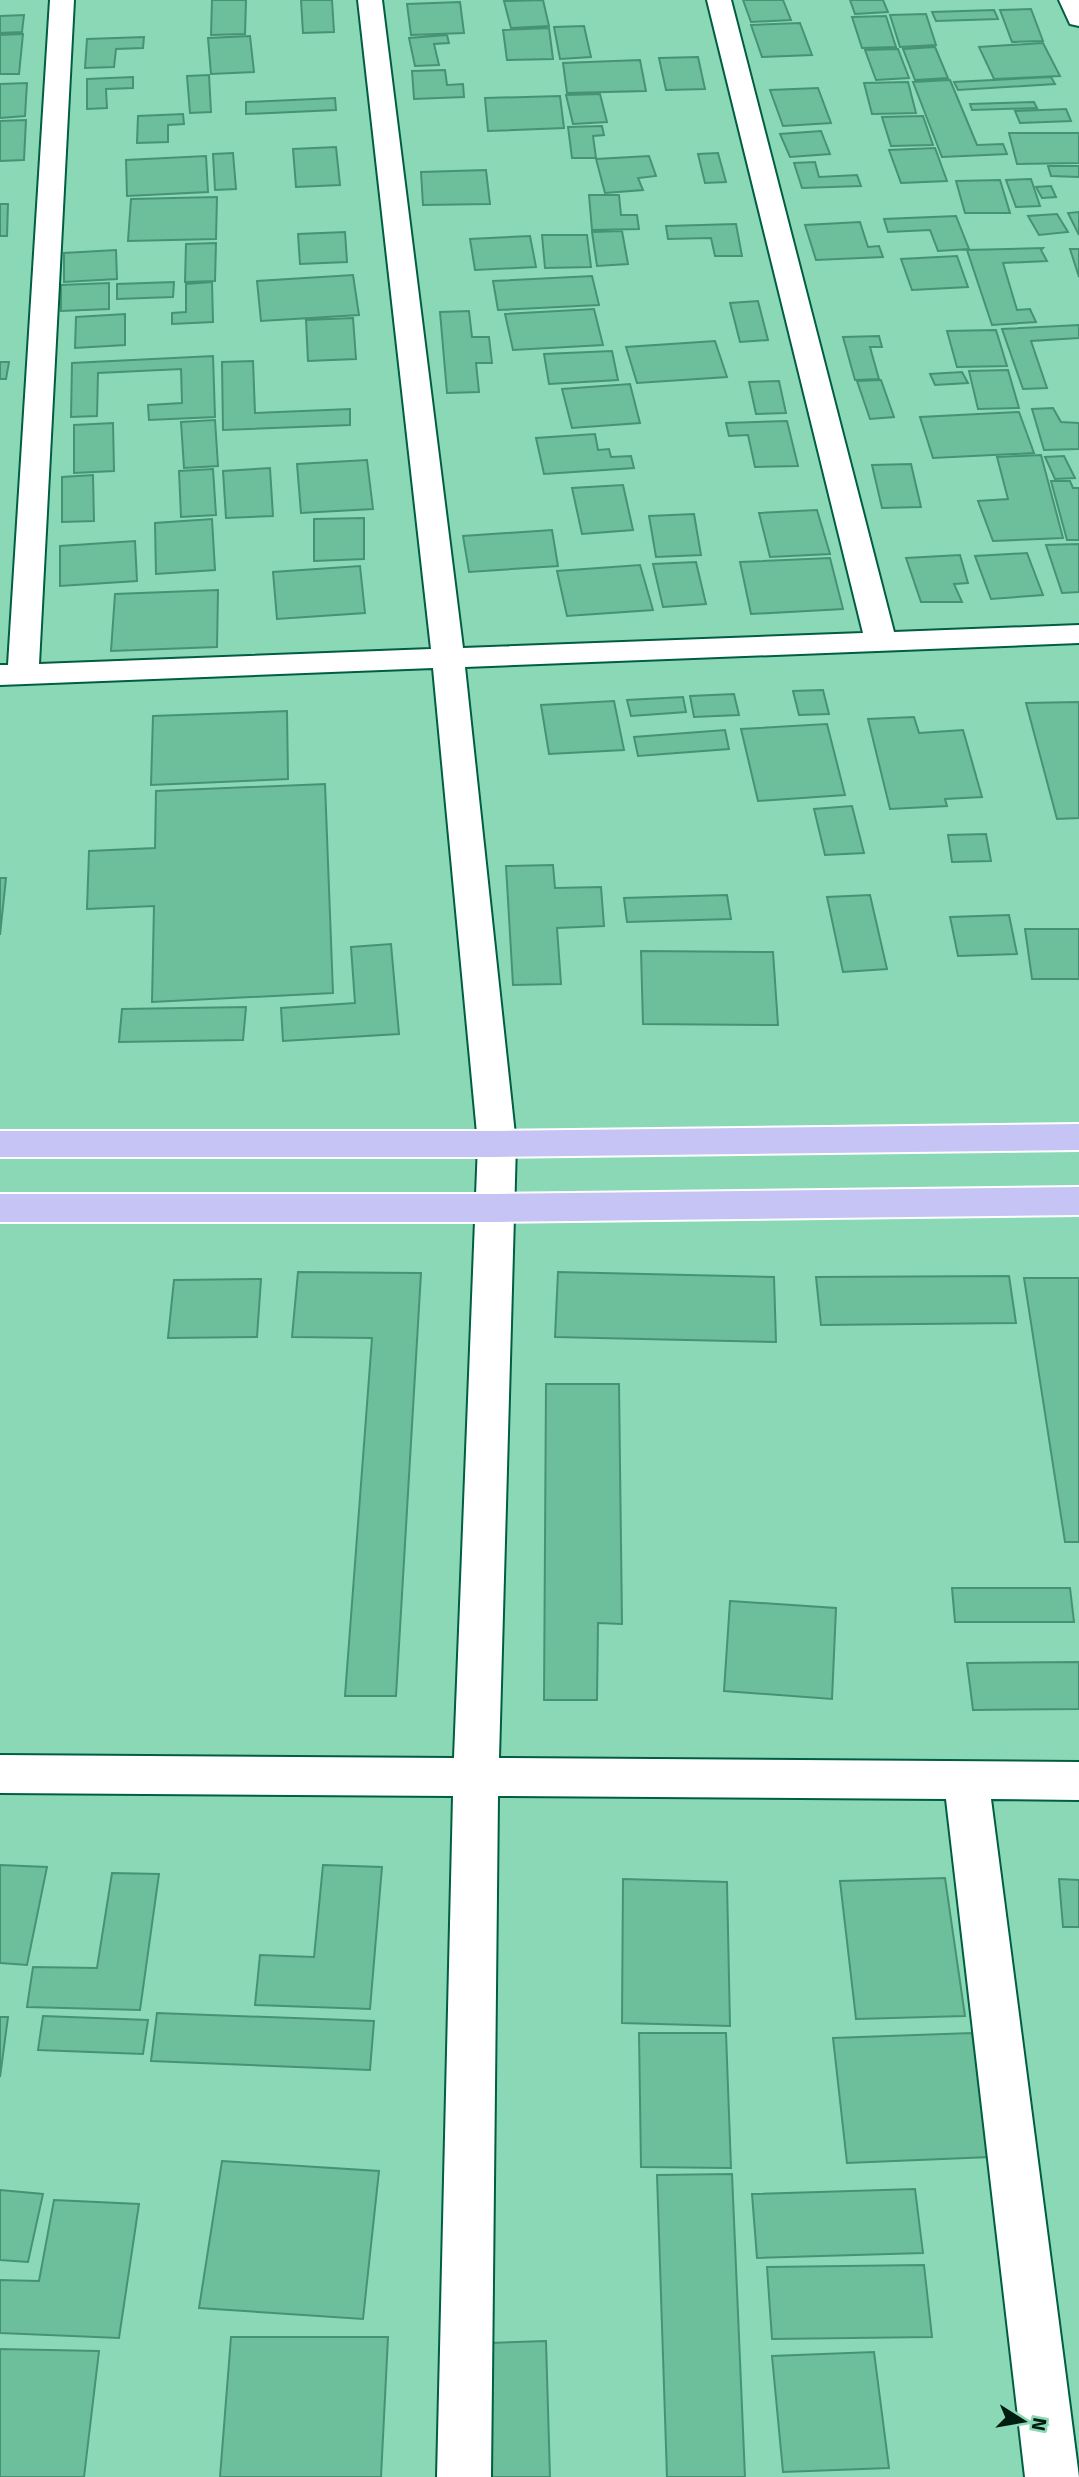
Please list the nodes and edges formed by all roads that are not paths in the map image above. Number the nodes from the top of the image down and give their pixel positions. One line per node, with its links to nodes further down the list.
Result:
1 (62, 0): 9 (street)
2 (370, 0): 8 (street)
3 (719, 0): 7 (street)
4 (1071, 0): 5 (street)
5 (1079, 19)
6 (1079, 634): 7 (street)
7 (881, 641): 8 (street)
8 (448, 657): 9 (street); 12 (street)
9 (11, 675)
10 (1079, 1137): 12 (main road)
11 (0, 1144): 12 (main road)
12 (497, 1144): 15 (street)
13 (1079, 1201): 15 (main road)
14 (0, 1208): 15 (main road)
15 (497, 1208): 17 (street)
16 (0, 1774): 17 (street)
17 (476, 1777): 18 (street); 20 (street)
18 (966, 1780): 19 (street); 21 (street)
19 (1079, 1781)
20 (464, 2477)
21 (1052, 2477)

